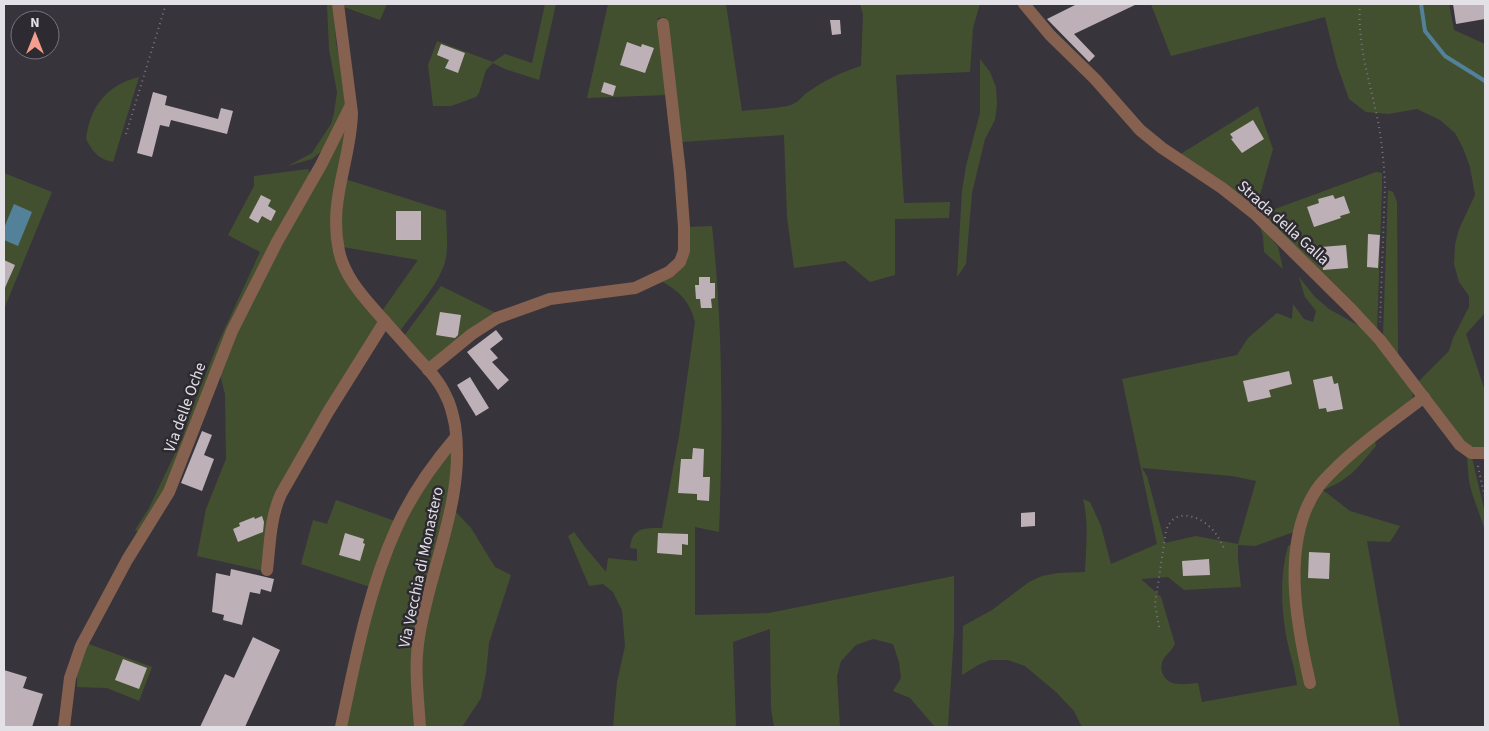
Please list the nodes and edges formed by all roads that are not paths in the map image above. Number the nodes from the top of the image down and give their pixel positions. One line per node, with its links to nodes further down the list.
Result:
1 (338, 4): 4 (street, Via Vecchia di Monastero)
2 (1024, 4): 7 (street, Strada della Galla)
3 (663, 24): 6 (street)
4 (352, 103): 5 (street, Via Vecchia di Monastero); 12 (street, Via delle Oche)
5 (385, 321): 6 (street, Via Vecchia di Monastero); 10 (street)
6 (428, 370): 8 (street, Via Vecchia di Monastero)
7 (1424, 397): 9 (street, Strada della Galla); 11 (street)
8 (456, 437): 13 (street); 14 (street, Via Vecchia di Monastero)
9 (1480, 453)
10 (267, 570)
11 (1310, 683)
12 (64, 727)
13 (341, 727)
14 (420, 727)

